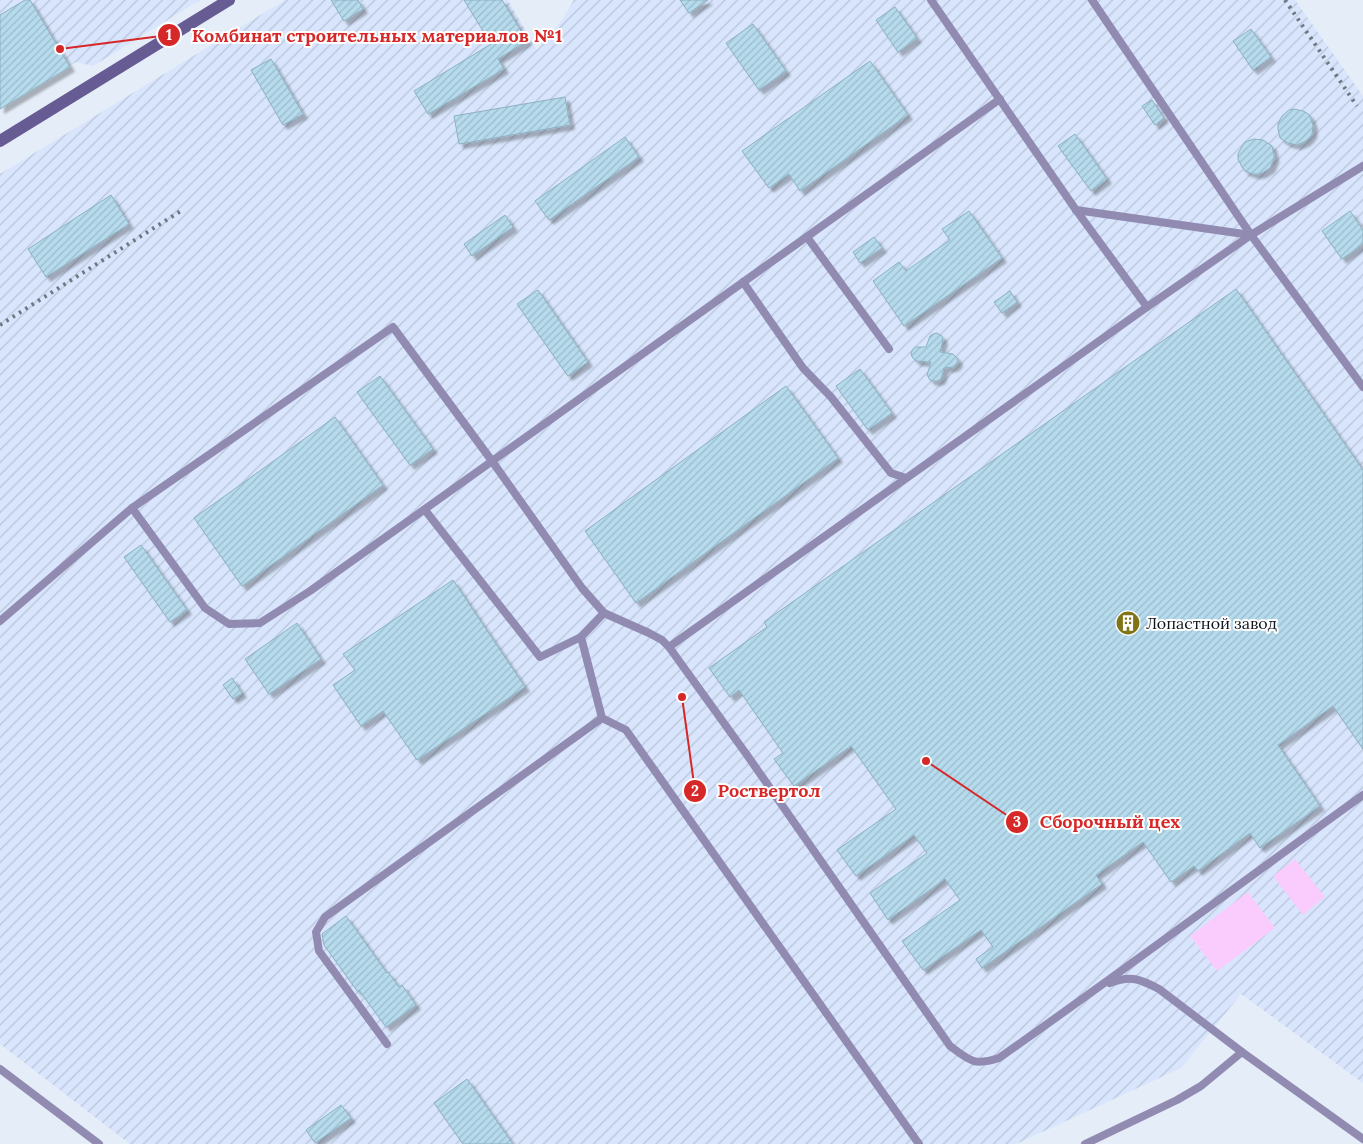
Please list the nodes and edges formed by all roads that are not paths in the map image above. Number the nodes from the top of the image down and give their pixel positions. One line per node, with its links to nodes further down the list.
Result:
1 (230, 0): 5 (main road)
2 (930, 0): 4 (lane)
3 (1092, 0): 8 (lane)
4 (1000, 100): 7 (lane); 9 (lane)
5 (0, 142)
6 (1363, 166): 8 (lane)
7 (1076, 210): 8 (lane); 11 (lane)
8 (1252, 235): 11 (lane); 13 (lane)
9 (807, 237): 10 (lane); 12 (lane)
10 (743, 282): 14 (lane); 15 (lane)
11 (1147, 307): 16 (lane)
12 (889, 349)
13 (1363, 387)
14 (492, 461): 18 (lane); 19 (lane); 20 (lane)
15 (891, 473): 16 (lane); 17 (lane)
16 (906, 478): 17 (lane)
17 (891, 489): 23 (lane)
18 (132, 508): 19 (lane); 21 (lane)
19 (425, 510): 22 (lane)
20 (604, 613): 22 (lane); 23 (lane)
21 (0, 621)
22 (581, 637): 24 (lane)
23 (669, 647): 26 (lane)
24 (602, 718): 27 (lane); 32 (lane)
25 (1363, 795): 26 (lane)
26 (1101, 986): 28 (lane)
27 (387, 1044)
28 (1242, 1052): 30 (lane); 33 (lane)
29 (0, 1069): 31 (lane)
30 (1363, 1139)
31 (99, 1144)
32 (919, 1144)
33 (1085, 1144)

